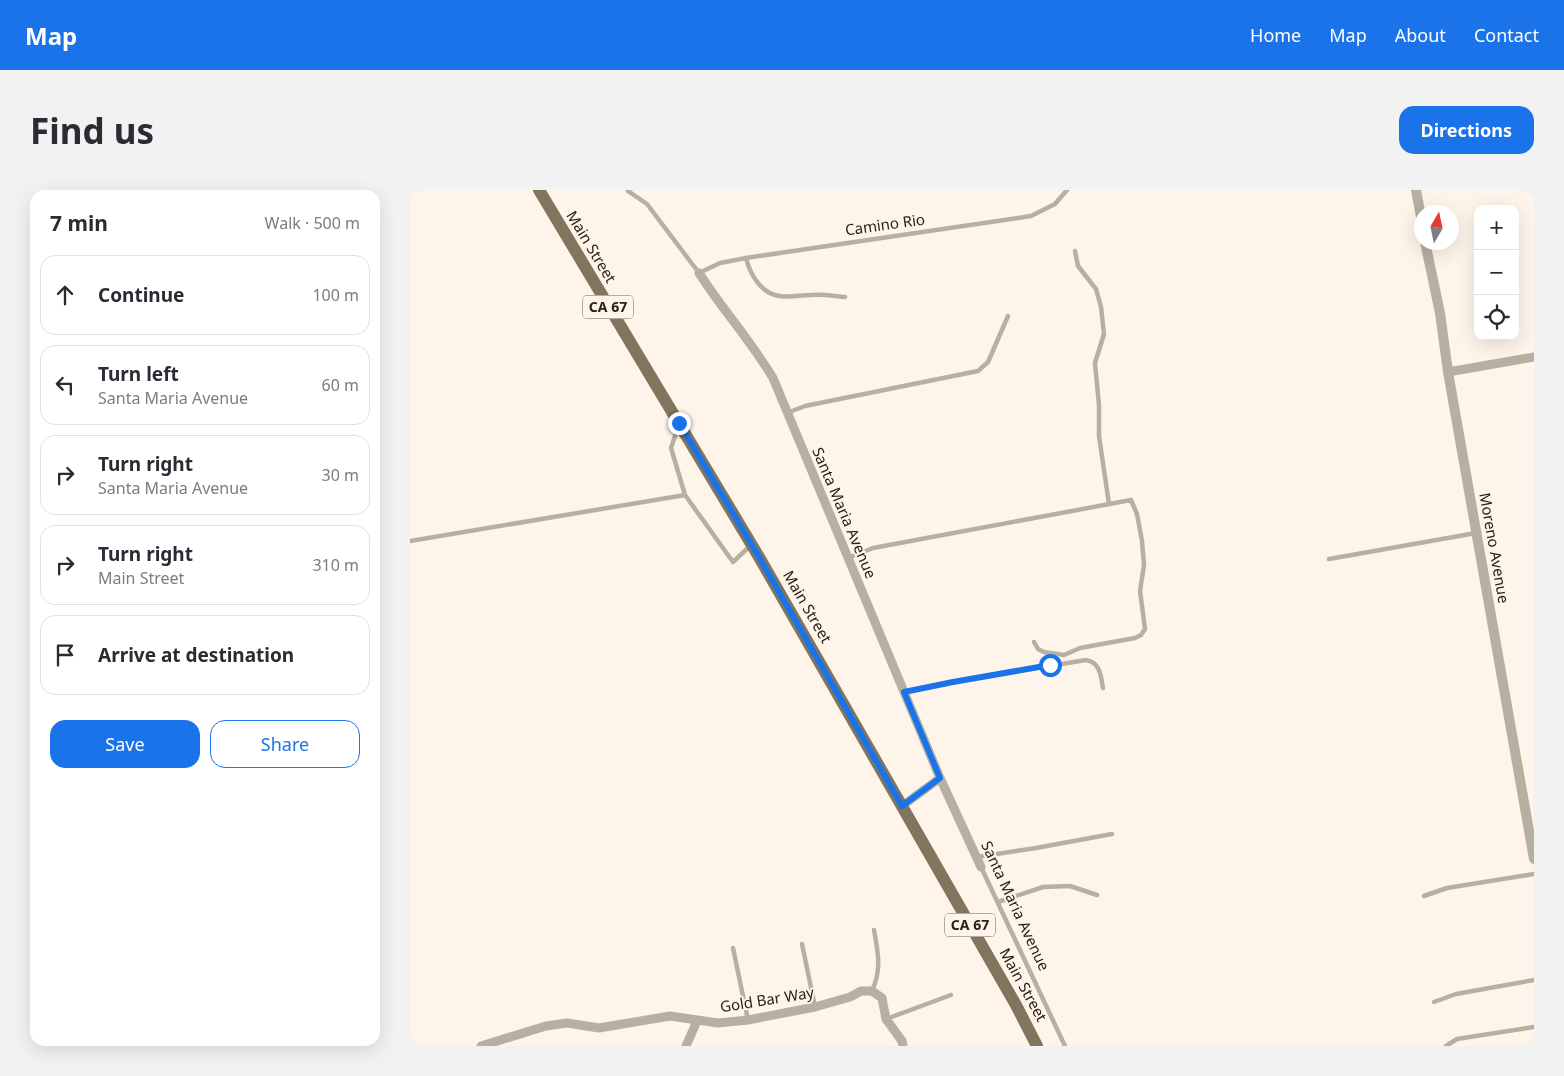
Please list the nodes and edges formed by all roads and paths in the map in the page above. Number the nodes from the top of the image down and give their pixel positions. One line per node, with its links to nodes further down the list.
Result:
1 (539, 190): 15 (main road, Main Street / CA 67)
2 (1067, 190): 8 (lane, Camino Rio)
3 (1416, 190): 5 (street)
4 (628, 191): 9 (lane)
5 (1419, 205)
6 (1427, 250): 13 (street, Moreno Avenue)
7 (1075, 251): 17 (lane)
8 (746, 258): 9 (lane, Camino Rio); 10 (lane)
9 (699, 273): 14 (street, Santa Maria Avenue)
10 (846, 297)
11 (1008, 316): 14 (lane)
12 (1534, 357): 13 (street)
13 (1448, 372): 18 (street, Moreno Avenue)
14 (787, 413): 21 (street, Santa Maria Avenue)
15 (679, 423): 16 (lane); 20 (main road, Main Street / CA 67)
16 (685, 495): 19 (lane); 20 (lane)
17 (1109, 504): 21 (lane); 23 (lane)
18 (1476, 533): 22 (lane); 30 (street, Moreno Avenue)
19 (410, 541)
20 (751, 545): 27 (main road, Main Street / CA 67)
21 (848, 558): 25 (street, Santa Maria Avenue)
22 (1329, 559)
23 (1034, 642)
24 (1103, 688): 25 (lane)
25 (904, 692): 26 (street, Santa Maria Avenue)
26 (940, 778): 27 (street); 29 (street, Santa Maria Avenue)
27 (902, 806): 51 (main road, Main Street / CA 67)
28 (1112, 834): 29 (lane)
29 (976, 857): 31 (street, Santa Maria Avenue)
30 (1534, 860)
31 (981, 867): 35 (lane, Santa Maria Avenue)
32 (1534, 874): 34 (lane)
33 (1097, 895): 35 (lane)
34 (1424, 896)
35 (998, 902): 52 (lane, Santa Maria Avenue)
36 (874, 930): 40 (lane)
37 (802, 944): 43 (lane)
38 (733, 948): 45 (lane)
39 (1534, 980): 42 (lane)
40 (872, 991): 43 (street, Gold Bar Way); 44 (street)
41 (951, 995): 44 (lane)
42 (1434, 1002)
43 (815, 1007): 45 (street, Gold Bar Way)
44 (886, 1019): 50 (street)
45 (748, 1020): 46 (street, Gold Bar Way)
46 (697, 1021): 48 (street, Gold Bar Way); 49 (street)
47 (1534, 1027): 53 (lane)
48 (481, 1046)
49 (686, 1046)
50 (903, 1046)
51 (1037, 1046)
52 (1065, 1046)
53 (1446, 1046)

